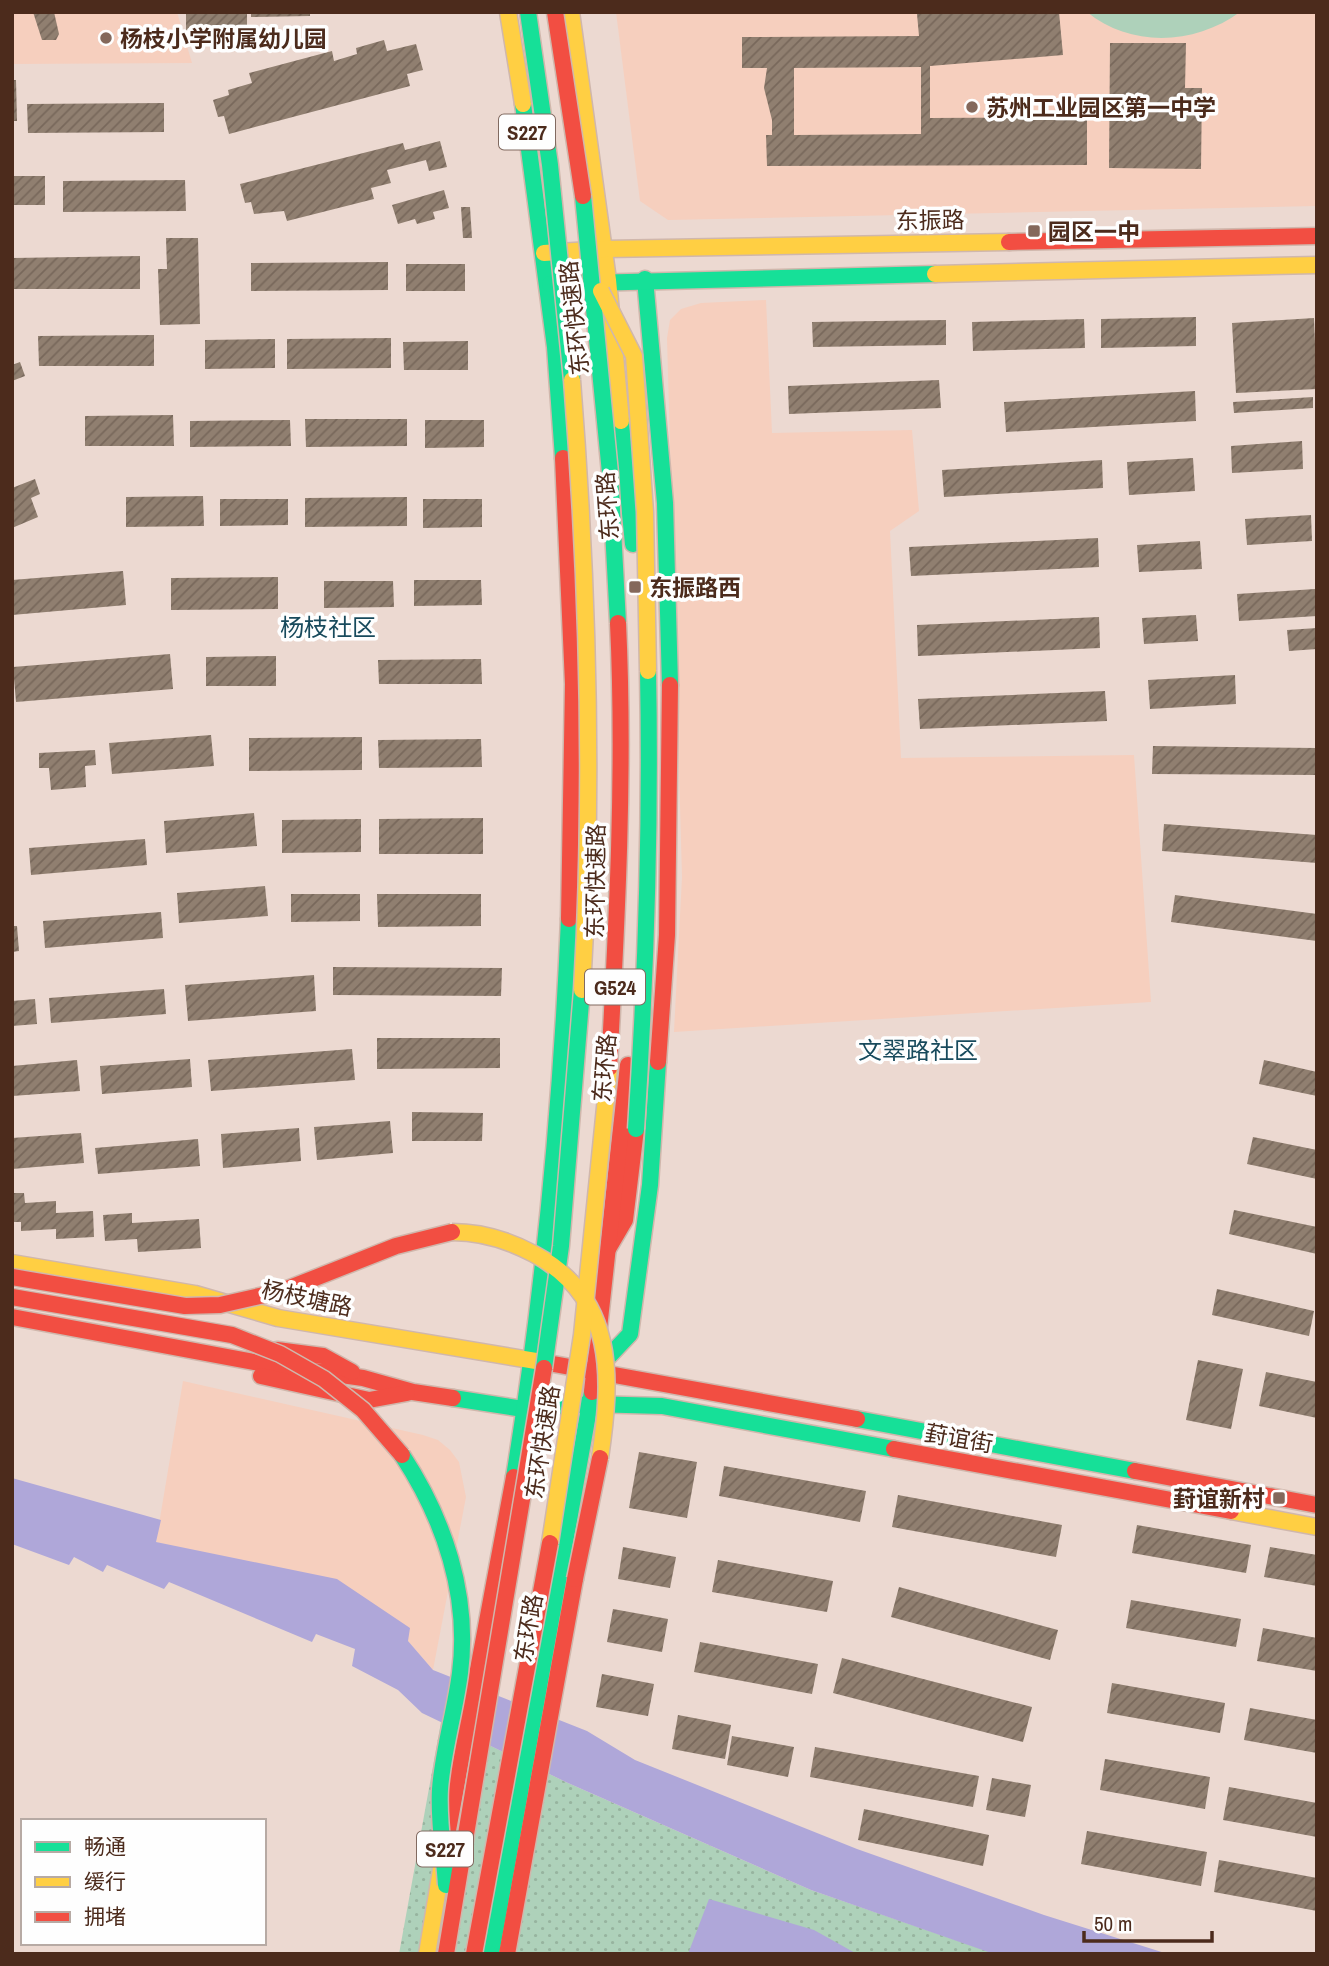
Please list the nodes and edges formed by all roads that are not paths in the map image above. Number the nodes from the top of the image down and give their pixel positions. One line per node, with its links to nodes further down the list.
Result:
1 (508, 12): 7 (main road, 东环路 / S227)
2 (528, 12): 31 (main road, 东环快速路 / G524, bridge)
3 (555, 12): 9 (main road, 东环快速路 / G524, bridge)
4 (571, 12): 6 (main road, 东环路 / S227)
5 (1317, 236): 6 (main road, 东振路)
6 (604, 248): 7 (main road, 东振路); 11 (main road, 东环路 / S227)
7 (544, 253): 12 (main road, 东环路 / S227)
8 (1317, 265): 10 (main road)
9 (592, 273): 17 (main road, bridge); 33 (main road, 东环快速路 / G524, bridge)
10 (645, 279): 11 (main road); 13 (main road)
11 (608, 280): 12 (main road); 14 (main road, 东环路 / S227)
12 (548, 284): 23 (main road, 东环路 / S227)
13 (662, 465): 14 (main road); 16 (main road)
14 (632, 512): 15 (main road, 东环路 / S227)
15 (636, 630): 16 (main road); 17 (main road, 东环路 / S227)
16 (669, 638): 24 (main road)
17 (608, 1249): 24 (main road, 东环路 / S227)
18 (12, 1263): 23 (main road, 杨枝塘路)
19 (12, 1277): 30 (main road, bridge)
20 (12, 1297): 31 (main road, bridge)
21 (12, 1317): 22 (main road)
22 (201, 1352): 25 (main road); 25 (main road)
23 (532, 1362): 24 (main road, 杨枝塘路); 27 (main road, 东环路 / S227)
24 (595, 1371): 26 (main road, 东环路 / S227); 28 (main road, 葑谊街)
25 (412, 1392): 27 (main road)
26 (591, 1404): 27 (main road); 29 (main road, 葑谊街); 34 (main road, 东环路 / S227)
27 (523, 1409): 32 (main road, 东环路 / S227)
28 (1317, 1505)
29 (1317, 1527)
30 (523, 1863): 34 (main road); 35 (main road)
31 (445, 1948)
32 (427, 1954)
33 (474, 1954)
34 (493, 1954)
35 (507, 1954)

